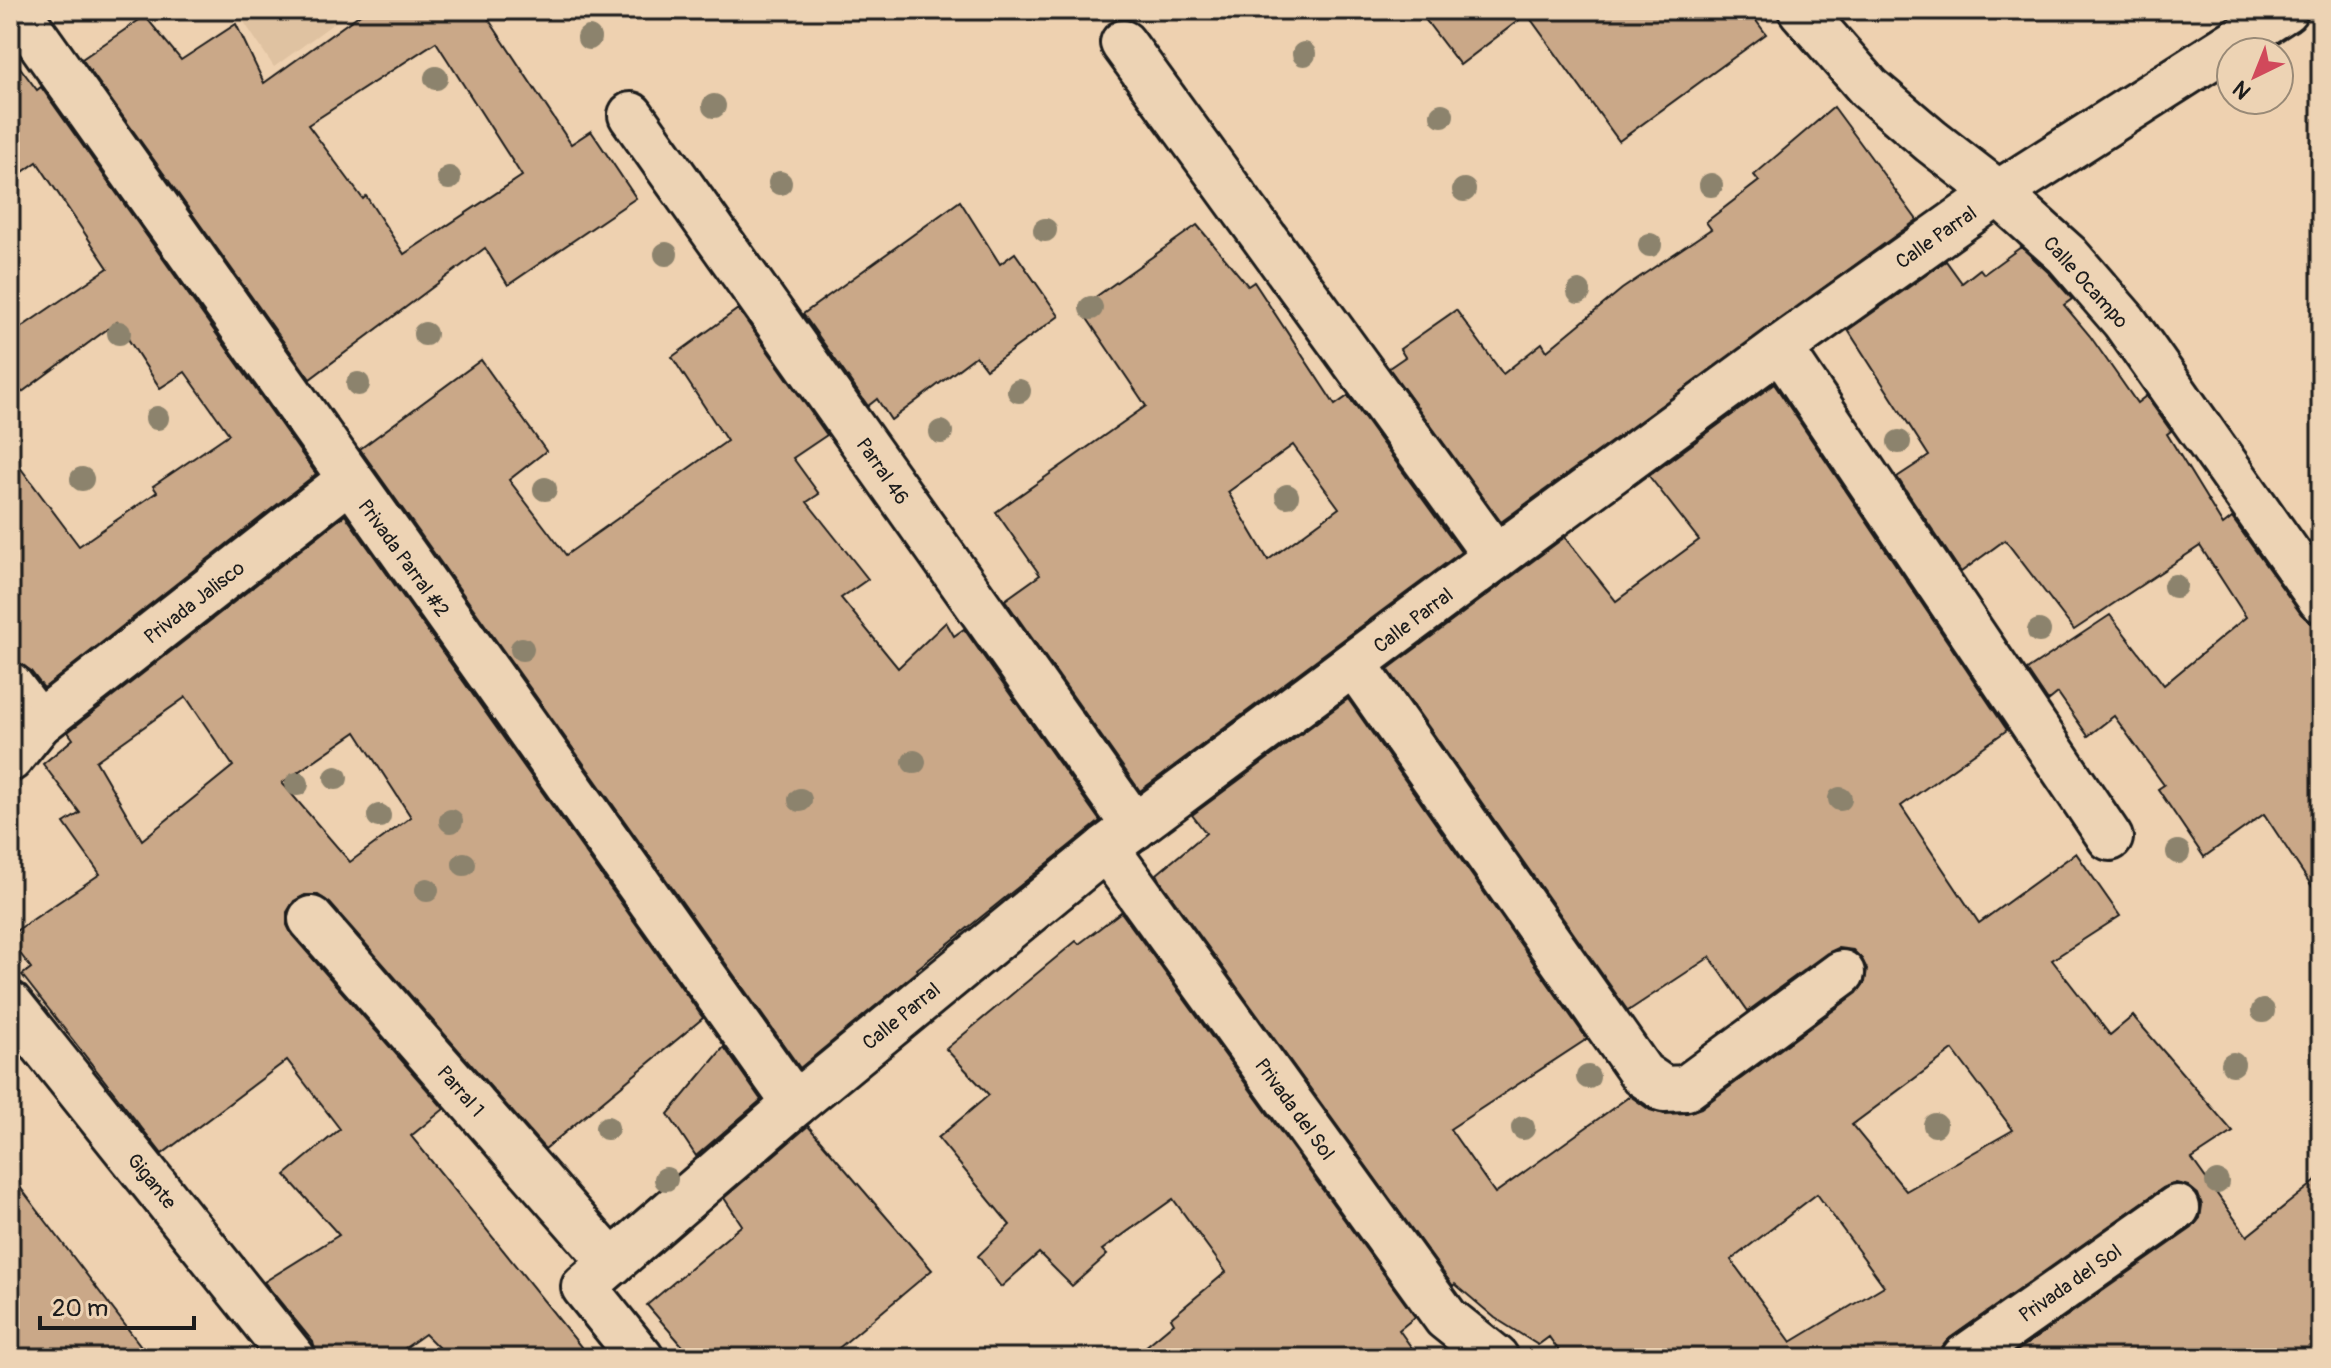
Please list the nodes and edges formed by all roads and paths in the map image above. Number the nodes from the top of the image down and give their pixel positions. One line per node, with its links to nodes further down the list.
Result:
1 (17, 10): 8 (street, Privada Parral #2)
2 (1801, 10): 6 (street, Calle Ocampo)
3 (2285, 10): 6 (street, Calle Parral)
4 (1123, 43): 9 (street)
5 (631, 115): 15 (street, Parral 46)
6 (1998, 193): 7 (street, Calle Parral); 10 (street, Calle Ocampo)
7 (1780, 348): 9 (street, Calle Parral); 16 (street)
8 (349, 480): 13 (street, Privada Jalisco); 20 (street, Privada Parral #2)
9 (1496, 557): 11 (street, Calle Parral)
10 (2321, 600)
11 (1354, 664): 15 (street, Calle Parral); 18 (street)
12 (10, 685): 13 (street)
13 (39, 723): 14 (street)
14 (10, 759)
15 (1120, 838): 20 (street, Calle Parral); 25 (street, Privada del Sol)
16 (2110, 838)
17 (311, 919): 22 (street, Parral 1)
18 (1842, 973)
19 (10, 1004): 23 (street, Gigante)
20 (795, 1104): 22 (street, Calle Parral)
21 (2177, 1208): 26 (street, Privada del Sol)
22 (598, 1275): 24 (street, Parral 1)
23 (293, 1358)
24 (641, 1358)
25 (1496, 1358)
26 (1964, 1358)

